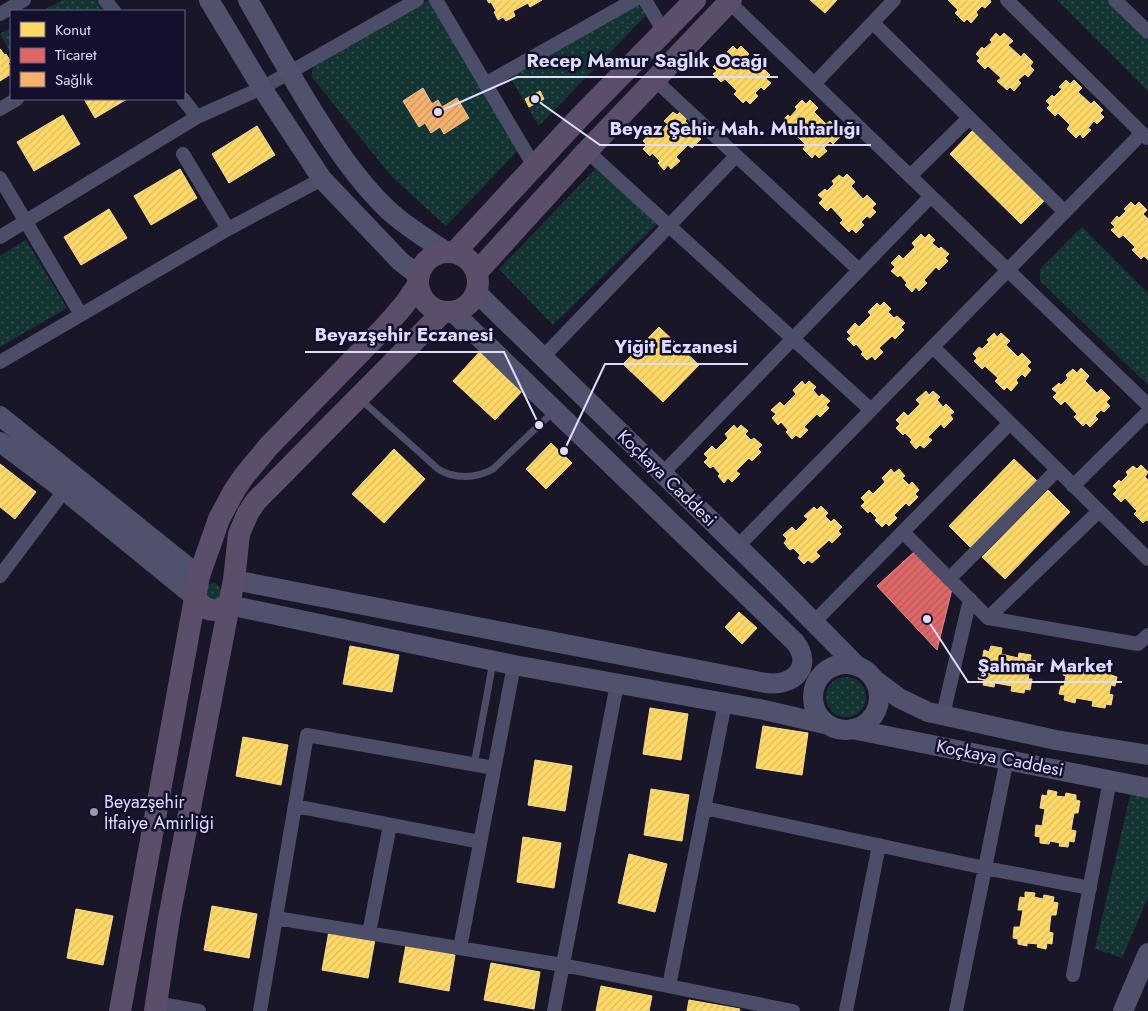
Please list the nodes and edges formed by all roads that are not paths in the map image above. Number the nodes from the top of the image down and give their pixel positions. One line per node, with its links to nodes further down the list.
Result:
1 (24, 0): 15 (street)
2 (105, 0): 14 (street)
3 (209, 0): 23 (main road)
4 (248, 0): 19 (main road)
5 (417, 0): 19 (street)
6 (436, 0): 21 (street)
7 (634, 0): 21 (street)
8 (646, 0): 17 (street)
9 (695, 0): 17 (highway)
10 (894, 0): 16 (street)
11 (1007, 0): 29 (street)
12 (1116, 0): 18 (street)
13 (730, 1): 20 (highway); 22 (street)
14 (113, 10)
15 (0, 14)
16 (873, 23): 22 (street); 28 (street)
17 (664, 32): 34 (highway)
18 (1148, 32)
19 (290, 73): 23 (street); 33 (main road)
20 (654, 80): 30 (highway); 32 (street)
21 (485, 84): 34 (street)
22 (814, 84): 35 (street)
23 (262, 88): 27 (street); 37 (main road)
24 (15, 100): 26 (street)
25 (184, 100): 27 (street)
26 (0, 109)
27 (197, 117): 40 (street)
28 (969, 118): 35 (street); 39 (street)
29 (1145, 136): 39 (street)
30 (587, 152): 41 (street); 48 (highway)
31 (183, 154): 42 (street)
32 (736, 156): 41 (street); 45 (street)
33 (348, 164): 37 (main road); 44 (main road)
34 (534, 166): 44 (highway)
35 (910, 176): 38 (street)
36 (0, 178): 40 (street)
37 (322, 179): 42 (street); 47 (main road)
38 (931, 196): 45 (street); 46 (street)
39 (1065, 212): 46 (street)
40 (26, 221): 43 (street); 50 (street)
41 (669, 226): 51 (street); 53 (street)
42 (228, 229): 50 (street)
43 (0, 237)
44 (450, 252): 47 (highway); 48 (highway)
45 (859, 270): 51 (street)
46 (1008, 270): 52 (street); 56 (street)
47 (418, 280): 49 (highway); 74 (highway)
48 (477, 282): 49 (highway); 53 (main road, Koçkaya Caddesi)
49 (448, 312): 55 (highway); 57 (main road, Koçkaya Caddesi)
50 (80, 314): 54 (street)
51 (793, 339): 58 (street); 64 (street)
52 (932, 347): 58 (street); 61 (street)
53 (544, 357): 64 (main road, Koçkaya Caddesi)
54 (0, 362)
55 (358, 398): 57 (lane); 73 (highway)
56 (1148, 405)
57 (555, 410): 83 (main road, Koçkaya Caddesi)
58 (871, 410): 69 (street)
59 (1148, 412): 66 (street)
60 (0, 416): 65 (main road)
61 (1010, 423): 63 (street); 68 (street)
62 (0, 442): 65 (main road)
63 (1057, 470): 66 (street); 72 (street)
64 (663, 474): 69 (main road, Koçkaya Caddesi)
65 (70, 484): 71 (street); 74 (main road)
66 (1073, 486): 67 (street)
67 (1099, 511): 70 (street); 77 (street)
68 (903, 532): 72 (street); 78 (street)
69 (738, 546): 78 (main road, Koçkaya Caddesi)
70 (1148, 559)
71 (0, 576)
72 (949, 579): 75 (street)
73 (234, 580): 74 (highway); 76 (highway); 83 (main road)
74 (197, 587): 76 (highway); 104 (highway)
75 (970, 599): 77 (street); 88 (street)
76 (229, 605): 80 (main road); 105 (highway)
77 (988, 618): 79 (street)
78 (814, 622): 82 (main road, Koçkaya Caddesi)
79 (1148, 635)
80 (493, 661): 81 (main road); 93 (lane)
81 (514, 665): 86 (main road); 94 (street)
82 (856, 665): 84 (main road); 85 (main road)
83 (801, 666): 84 (main road)
84 (818, 680): 89 (main road)
85 (874, 680): 88 (main road, Koçkaya Caddesi); 90 (main road)
86 (617, 684): 87 (main road); 110 (street)
87 (725, 703): 89 (main road); 98 (street)
88 (943, 716): 91 (main road, Koçkaya Caddesi)
89 (829, 724): 90 (main road)
90 (852, 729): 92 (main road, Koçkaya Caddesi)
91 (1148, 755)
92 (1007, 759): 95 (main road, Koçkaya Caddesi); 102 (street)
93 (474, 764): 94 (street); 97 (street)
94 (494, 768): 100 (street)
95 (1110, 780): 96 (main road, Koçkaya Caddesi); 103 (street)
96 (1148, 788)
97 (295, 806): 99 (street); 106 (street)
98 (704, 808): 101 (street); 112 (street)
99 (390, 824): 100 (street); 107 (street)
100 (480, 842): 108 (street)
101 (879, 845): 102 (street); 119 (street)
102 (985, 868): 103 (street); 120 (street)
103 (1090, 888): 111 (street)
104 (138, 912): 105 (highway); 113 (highway)
105 (169, 918): 114 (highway)
106 (276, 918): 107 (street); 116 (street)
107 (369, 933): 108 (street)
108 (460, 948): 110 (street)
109 (1148, 953): 121 (main road)
110 (563, 964): 112 (street); 117 (street)
111 (1073, 975)
112 (669, 986): 118 (street)
113 (121, 1004): 114 (highway)
114 (156, 1007): 115 (street)
115 (199, 1011)
116 (260, 1011)
117 (554, 1011)
118 (793, 1011)
119 (846, 1011)
120 (956, 1011)
121 (1123, 1011)

